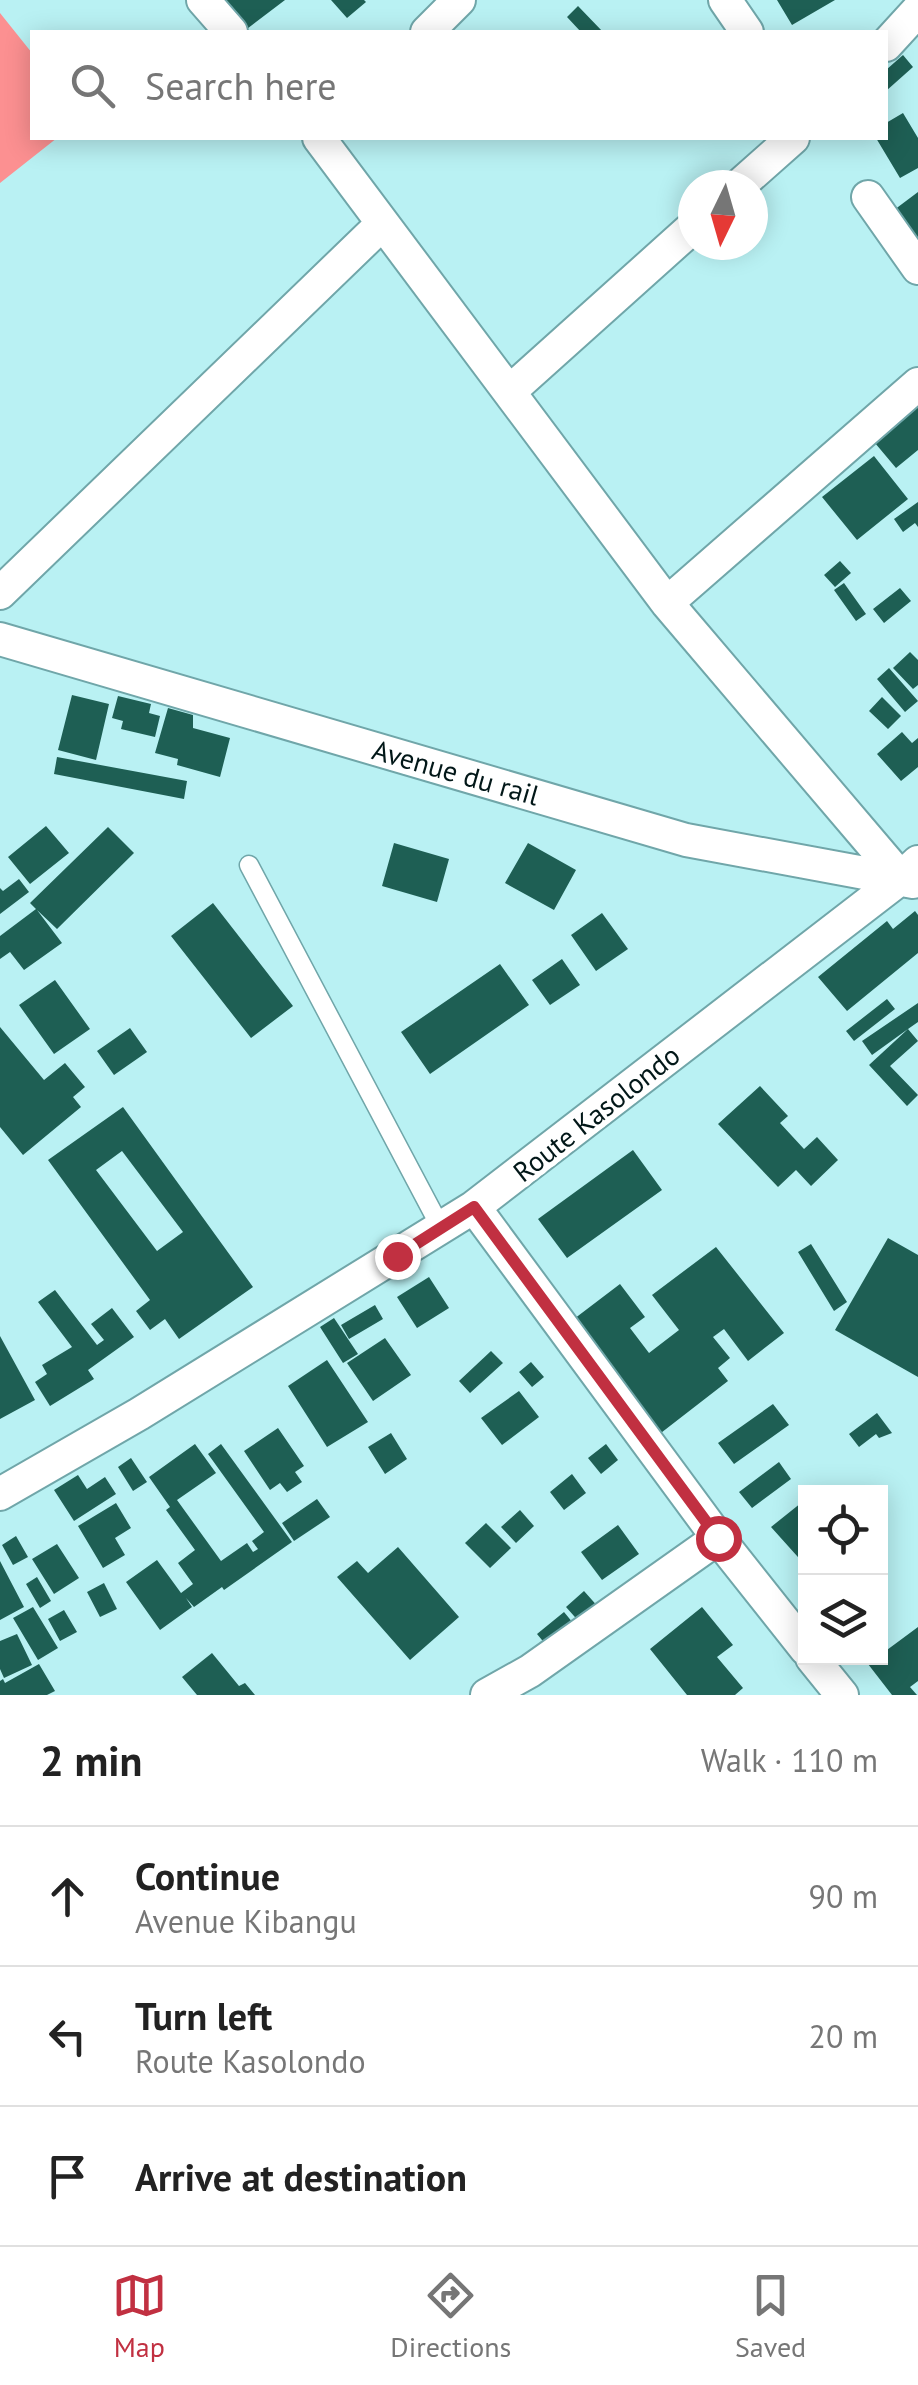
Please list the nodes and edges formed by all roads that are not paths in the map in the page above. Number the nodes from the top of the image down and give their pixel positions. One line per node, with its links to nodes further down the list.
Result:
1 (204, 0): 5 (street)
2 (459, 0): 6 (street)
3 (725, 0): 7 (street)
4 (918, 10): 8 (street)
5 (228, 30)
6 (429, 30)
7 (746, 30)
8 (888, 43)
9 (322, 140): 13 (street)
10 (791, 140): 11 (street)
11 (757, 170)
12 (868, 197): 15 (street)
13 (381, 225): 17 (street); 18 (street)
14 (678, 240): 17 (street)
15 (918, 268)
16 (918, 384): 19 (street)
17 (509, 392): 19 (street)
18 (0, 592)
19 (667, 603): 22 (street)
20 (0, 639): 22 (street, Avenue du rail)
21 (249, 866): 24 (lane)
22 (912, 875): 23 (street, Route Kasolondo)
23 (474, 1207): 24 (street, Route Kasolondo); 26 (street)
24 (441, 1228): 25 (street, Route Kasolondo)
25 (0, 1494)
26 (718, 1538): 27 (street); 29 (street)
27 (798, 1639)
28 (818, 1665): 30 (street)
29 (487, 1695)
30 (842, 1695)

